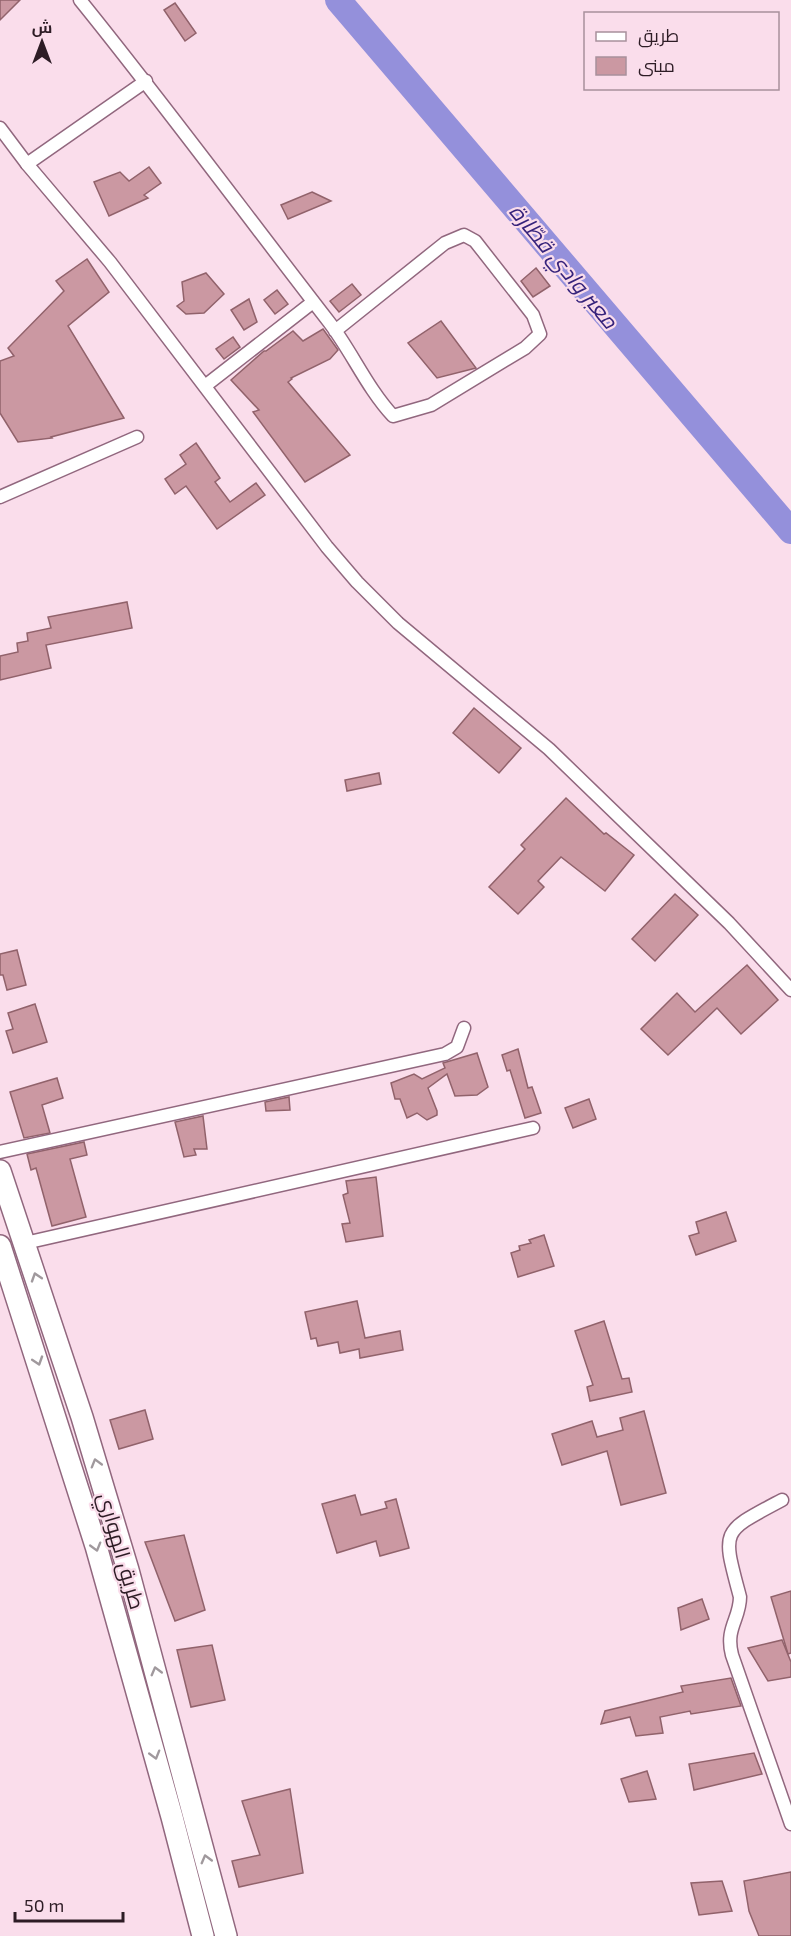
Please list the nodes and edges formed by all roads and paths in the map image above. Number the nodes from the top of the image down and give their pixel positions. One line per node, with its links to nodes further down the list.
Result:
1 (80, 0): 2 (street)
2 (146, 81): 4 (street); 5 (street)
3 (0, 128): 4 (street)
4 (27, 164): 7 (street)
5 (313, 302): 6 (street); 7 (street)
6 (335, 331): 6 (street)
7 (205, 386): 10 (street)
8 (137, 438): 9 (street)
9 (0, 497)
10 (791, 990)
11 (464, 1028): 13 (street)
12 (533, 1128): 15 (street)
13 (0, 1152)
14 (0, 1171): 15 (highway, طريق الهواري)
15 (25, 1243): 20 (highway, طريق الهواري, one-way to 15)
16 (0, 1246): 19 (highway, طريق الهواري, one-way to 19)
17 (782, 1500): 18 (street)
18 (791, 1824)
19 (203, 1936)
20 (226, 1936)

